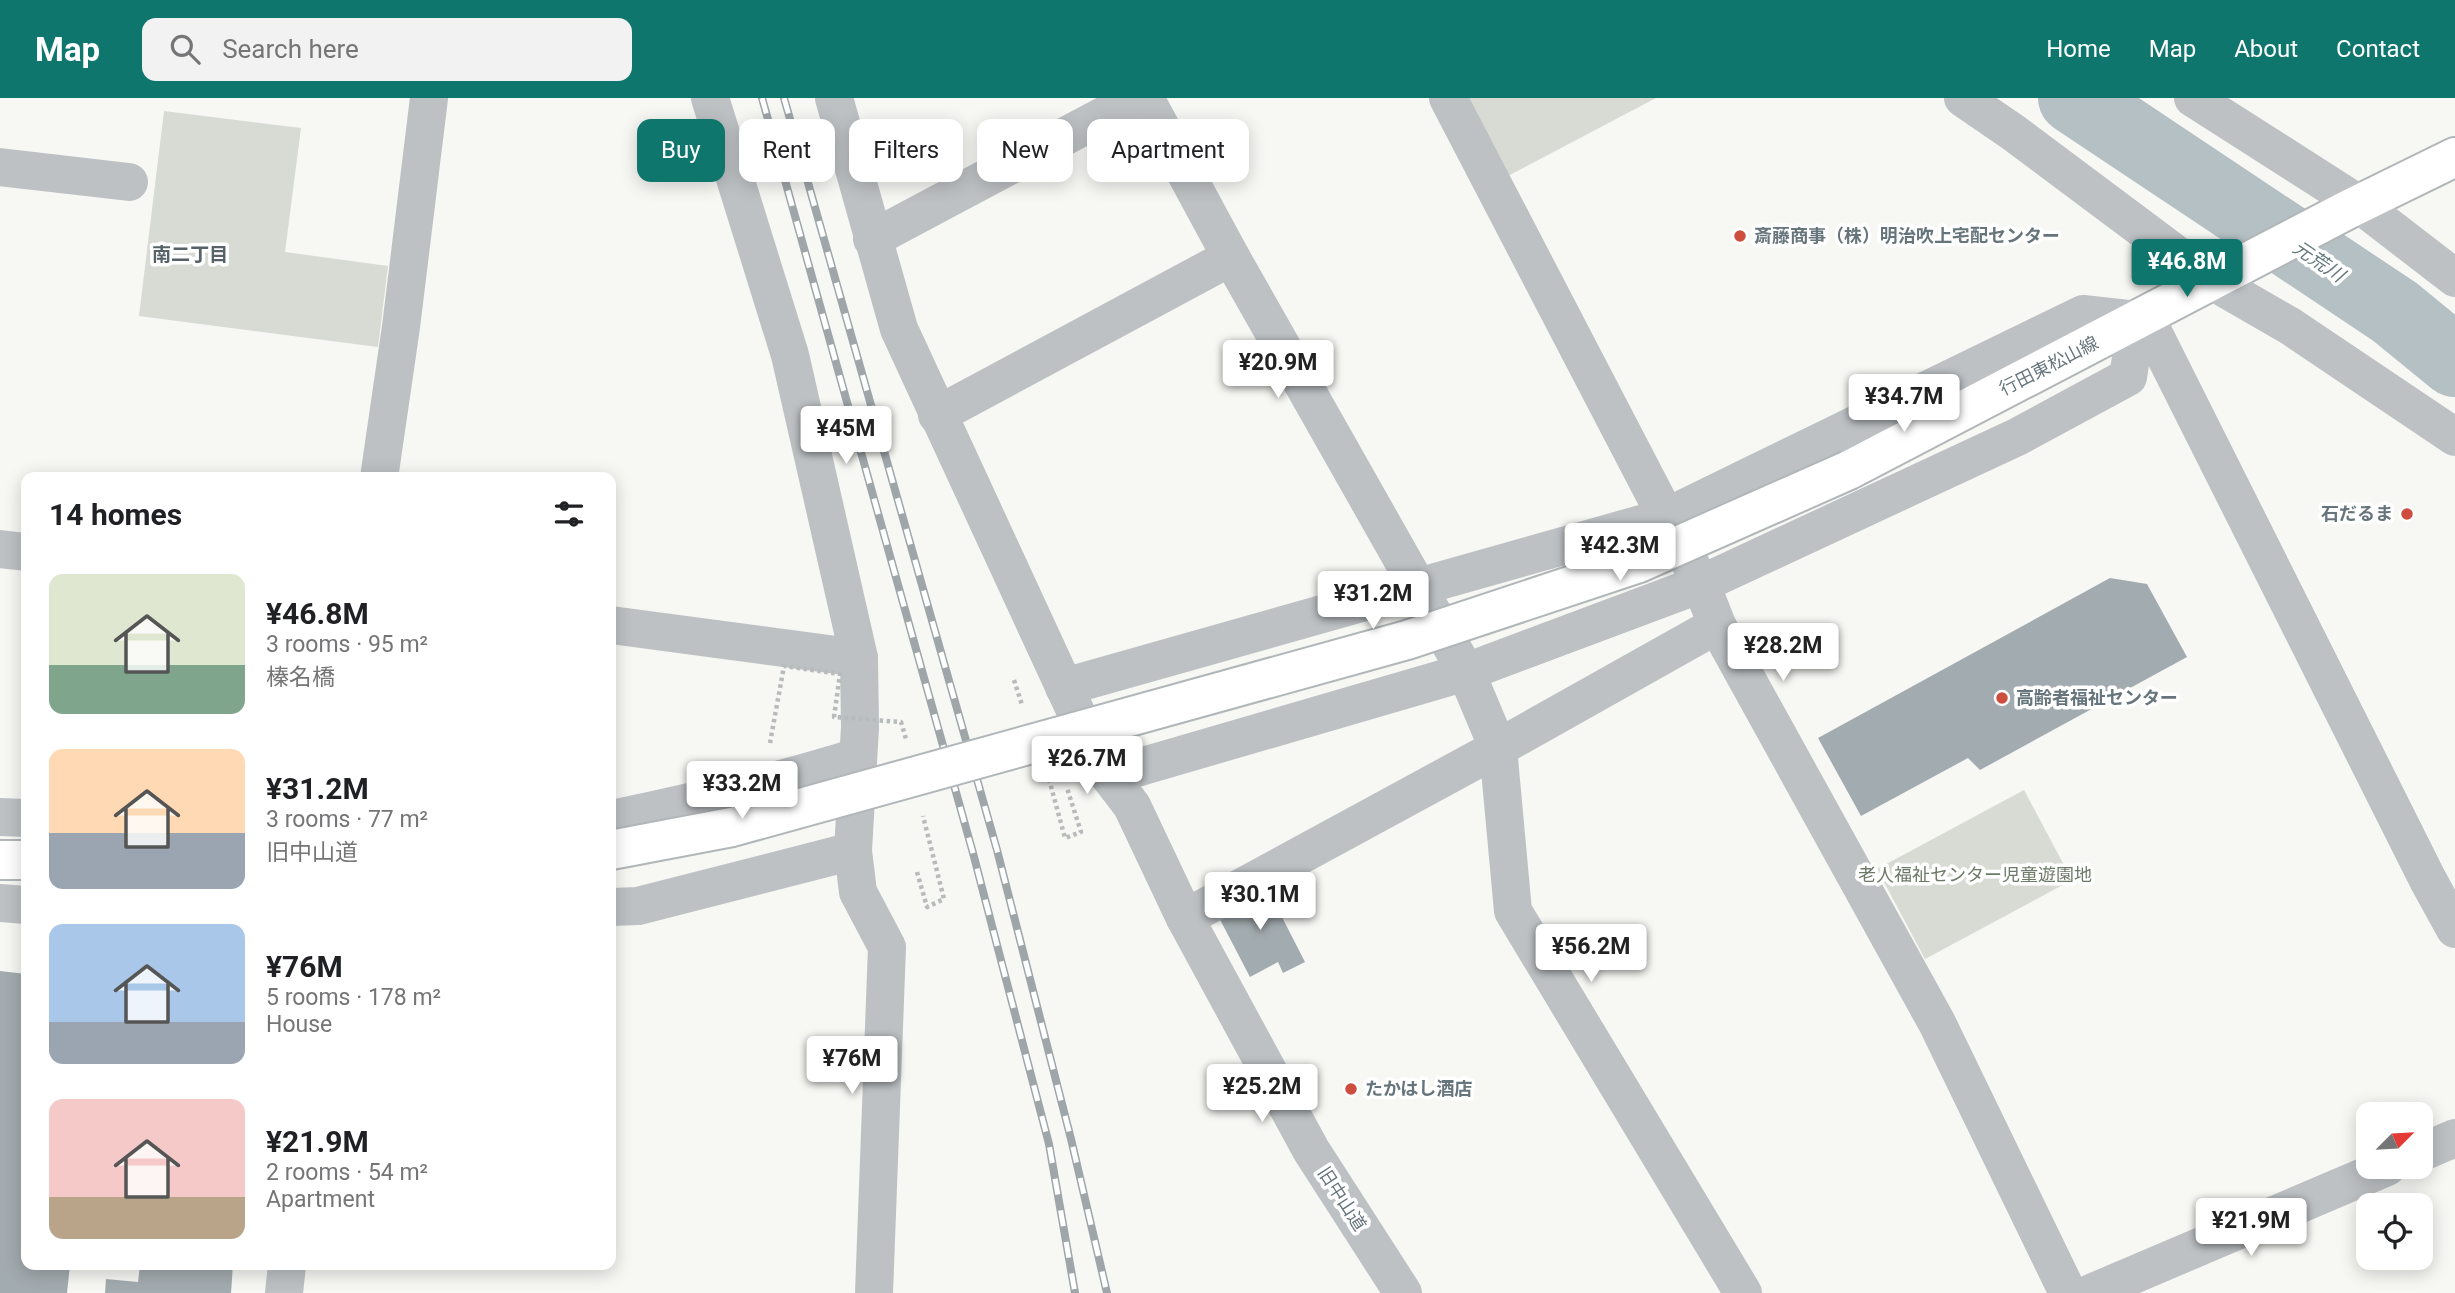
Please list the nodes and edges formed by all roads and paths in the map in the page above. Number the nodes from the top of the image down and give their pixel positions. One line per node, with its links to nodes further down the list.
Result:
1 (429, 98): 20 (street)
2 (710, 98): 28 (street)
3 (834, 98): 13 (street, 旧中山道)
4 (1137, 98): 13 (street)
5 (1145, 98): 14 (street)
6 (1448, 98): 21 (street)
7 (1963, 98): 15 (street)
8 (2193, 98): 12 (street)
9 (2455, 157): 12 (main road)
10 (0, 167): 11 (street)
11 (129, 181)
12 (2354, 207): 15 (main road, 行田東松山線); 16 (street)
13 (872, 239): 18 (street, 旧中山道)
14 (1231, 257): 18 (street); 25 (street)
15 (2220, 276): 17 (main road, 行田東松山線); 19 (street)
16 (2455, 278)
17 (2141, 318): 21 (street); 24 (street); 42 (main road, 行田東松山線, bridge); 51 (street)
18 (937, 415): 30 (street, 旧中山道)
19 (2455, 437)
20 (380, 472)
21 (1666, 517): 24 (street); 25 (street)
22 (0, 549): 23 (street)
23 (21, 551)
24 (1701, 584): 26 (street); 29 (street)
25 (1418, 587): 29 (street); 30 (street)
26 (1717, 625): 33 (street); 60 (street)
27 (616, 626): 28 (street)
28 (859, 658): 34 (street)
29 (1466, 672): 33 (street); 36 (street)
30 (1064, 687): 36 (street, 旧中山道)
31 (907, 742): 32 (path, bridge)
32 (770, 743)
33 (1497, 748): 50 (street); 59 (street)
34 (858, 757): 41 (street); 43 (street)
35 (1046, 772): 37 (path)
36 (1109, 776): 50 (street, 旧中山道)
37 (1065, 783)
38 (921, 808): 46 (path)
39 (0, 817): 40 (street)
40 (21, 818)
41 (616, 818)
42 (616, 849)
43 (853, 851): 49 (street); 57 (street)
44 (0, 860): 45 (main road)
45 (21, 860)
46 (917, 872)
47 (0, 903): 48 (street)
48 (21, 905)
49 (616, 907)
50 (1185, 918): 58 (street, 旧中山道)
51 (2455, 929)
52 (2455, 1138): 53 (street)
53 (2433, 1147)
54 (2356, 1180): 61 (street)
55 (286, 1270): 56 (street)
56 (284, 1293)
57 (874, 1293)
58 (1403, 1293)
59 (1744, 1293)
60 (2068, 1293)
61 (2091, 1293)

